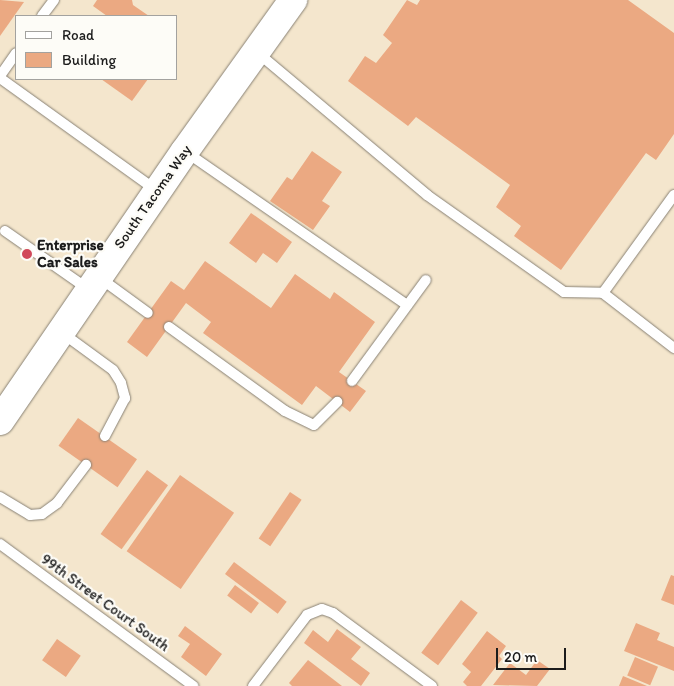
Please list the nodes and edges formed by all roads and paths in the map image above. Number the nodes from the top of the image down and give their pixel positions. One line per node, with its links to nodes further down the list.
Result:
1 (54, 0): 3 (lane)
2 (293, 0): 4 (main road, South Tacoma Way)
3 (43, 15)
4 (256, 52): 7 (main road, South Tacoma Way); 13 (lane)
5 (15, 54): 6 (lane)
6 (0, 77): 8 (lane)
7 (185, 151): 8 (main road, South Tacoma Way); 14 (lane)
8 (158, 191): 12 (main road, South Tacoma Way)
9 (674, 195): 13 (lane)
10 (5, 231): 12 (lane)
11 (426, 280): 14 (lane)
12 (93, 283): 15 (lane); 17 (main road, South Tacoma Way)
13 (603, 293): 18 (lane)
14 (407, 305): 19 (lane)
15 (148, 313)
16 (169, 327): 20 (lane)
17 (60, 332): 21 (main road, South Tacoma Way); 22 (lane)
18 (674, 348)
19 (352, 381)
20 (337, 402)
21 (0, 422)
22 (105, 436)
23 (86, 464): 24 (lane)
24 (0, 497)
25 (0, 544): 26 (lane, 99th Street Court South)
26 (193, 686)
27 (253, 686): 28 (lane)
28 (432, 686)

